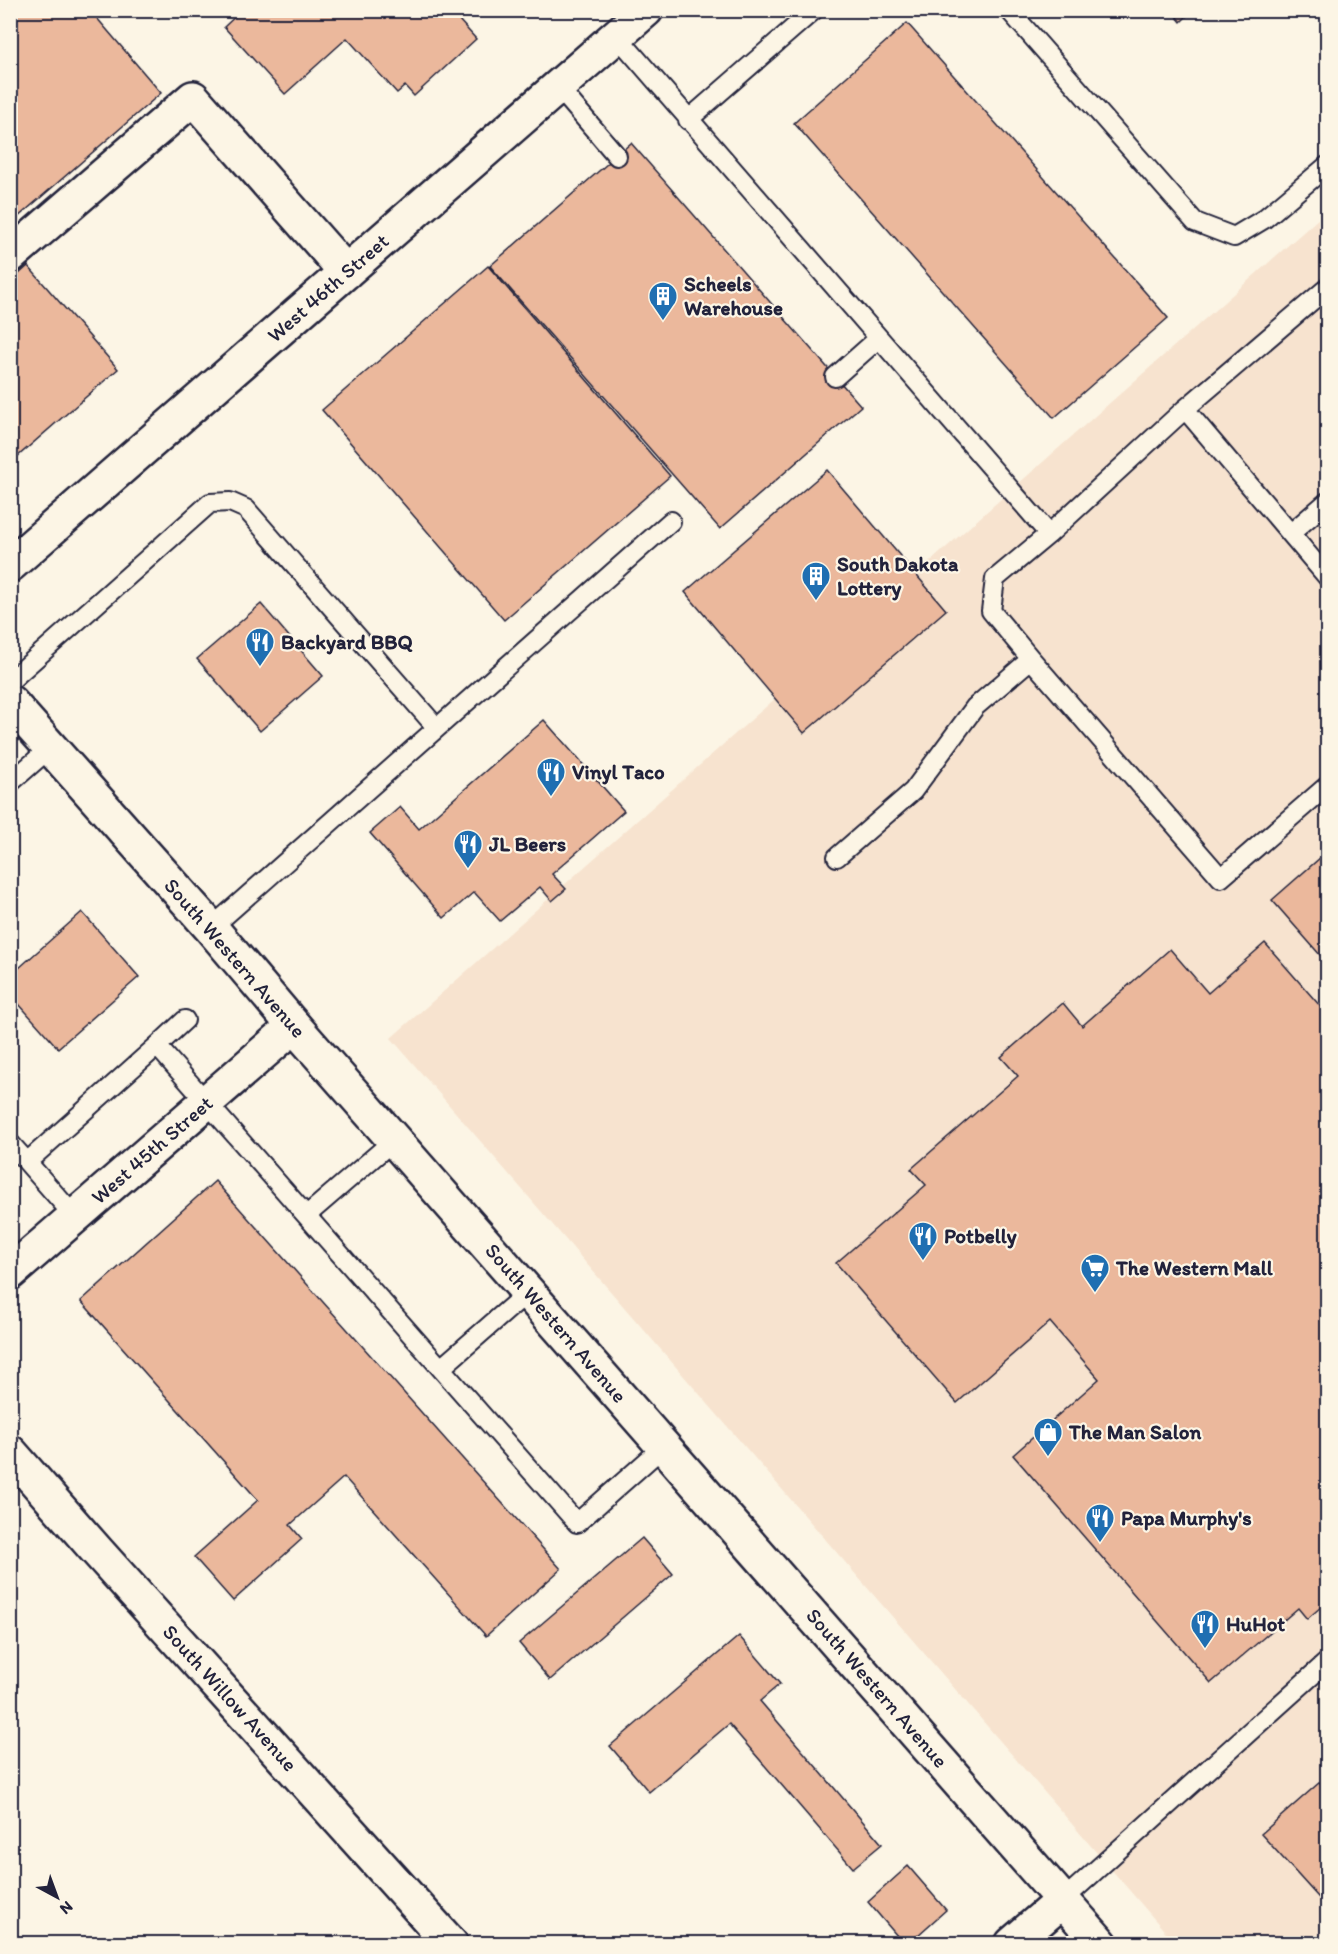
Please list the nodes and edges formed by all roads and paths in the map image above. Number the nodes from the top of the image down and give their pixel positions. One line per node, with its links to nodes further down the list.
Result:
1 (646, 10): 4 (street, West 46th Street)
2 (814, 10): 6 (lane)
3 (1009, 10): 8 (lane)
4 (617, 36): 5 (street, West 46th Street); 6 (lane)
5 (558, 87): 7 (lane); 10 (street, West 46th Street)
6 (688, 120): 12 (lane)
7 (616, 156)
8 (1328, 165)
9 (10, 256): 10 (street)
10 (346, 272): 19 (street, West 46th Street)
11 (1328, 287): 14 (lane)
12 (879, 338): 13 (lane); 18 (lane)
13 (835, 377)
14 (1185, 409): 17 (lane); 18 (lane)
15 (1328, 501): 17 (lane)
16 (671, 521): 24 (lane)
17 (1291, 533): 20 (lane)
18 (1048, 534): 21 (lane)
19 (10, 565)
20 (1328, 578)
21 (1031, 658): 27 (lane); 28 (lane)
22 (10, 681): 24 (lane)
23 (10, 702): 25 (street, South Western Avenue)
24 (437, 728): 29 (lane)
25 (51, 747): 26 (lane); 29 (street, South Western Avenue)
26 (10, 783)
27 (1328, 784)
28 (837, 856)
29 (210, 928): 31 (street, South Western Avenue)
30 (185, 1020): 32 (lane)
31 (294, 1026): 33 (street, West 45th Street); 34 (street, South Western Avenue)
32 (157, 1046): 33 (lane); 36 (lane)
33 (207, 1102): 37 (lane); 38 (street, West 45th Street)
34 (394, 1140): 37 (lane); 40 (street, South Western Avenue)
35 (10, 1143): 36 (lane)
36 (27, 1162): 38 (lane)
37 (307, 1215): 41 (lane)
38 (75, 1217): 39 (street, West 45th Street)
39 (10, 1273)
40 (528, 1292): 41 (lane); 42 (street, South Western Avenue)
41 (441, 1368): 42 (lane)
42 (664, 1446): 45 (street, South Western Avenue)
43 (10, 1452): 46 (street, South Willow Avenue)
44 (1328, 1662): 45 (lane)
45 (1063, 1900): 47 (street); 48 (street, South Western Avenue)
46 (450, 1943)
47 (1012, 1944)
48 (1101, 1944)

